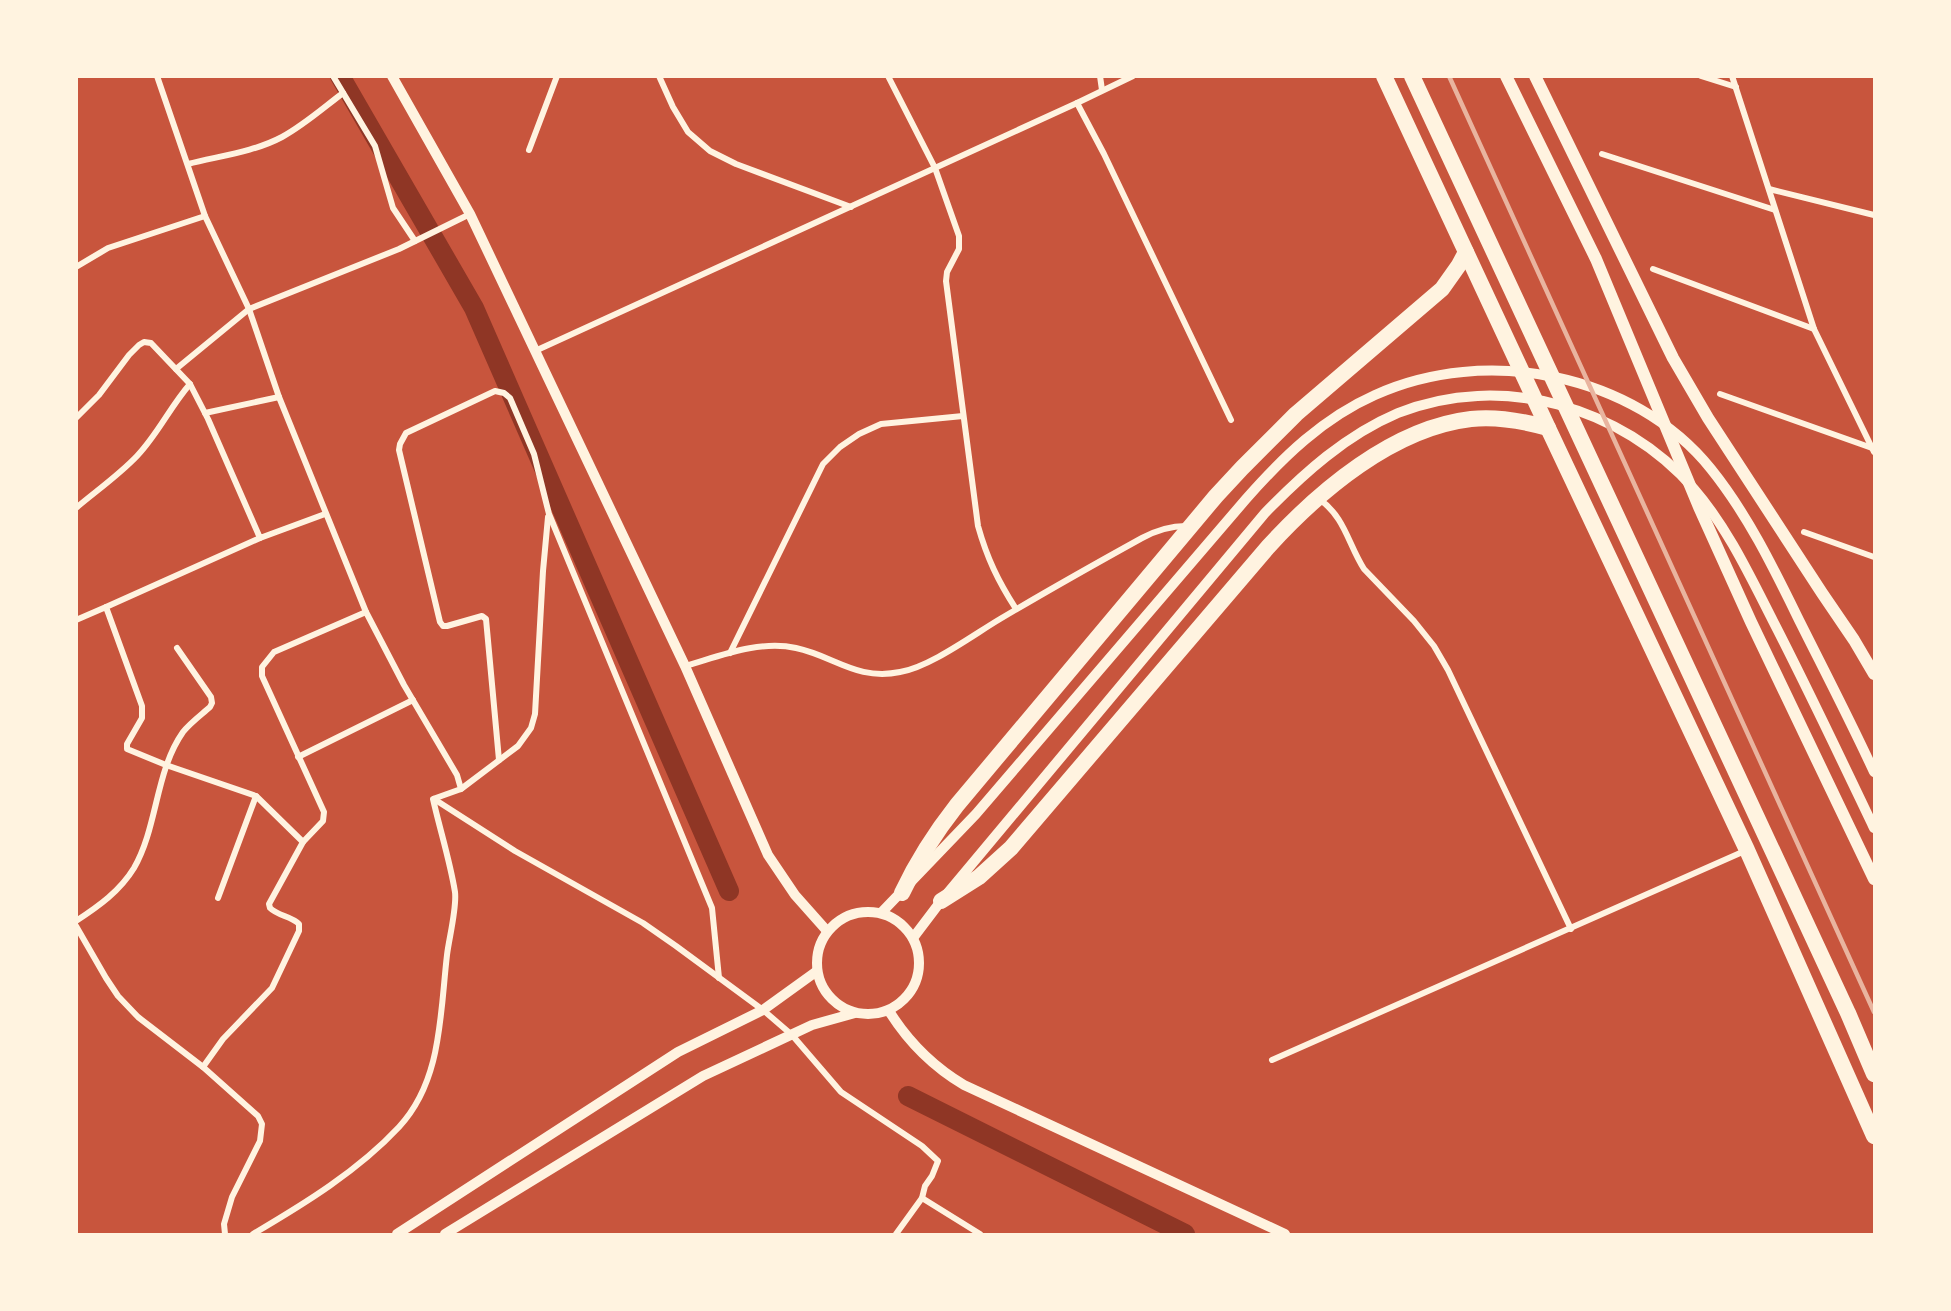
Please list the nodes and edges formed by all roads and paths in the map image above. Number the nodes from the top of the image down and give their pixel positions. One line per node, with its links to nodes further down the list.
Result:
1 (157, 76): 21 (street)
2 (333, 76): 17 (street)
3 (392, 76): 28 (street)
4 (557, 76): 19 (street)
5 (659, 76): 24 (street)
6 (888, 76): 22 (street)
7 (1100, 76): 16 (street)
8 (1132, 76): 16 (street)
9 (1384, 76): 30 (highway)
10 (1412, 76): 88 (highway)
11 (1506, 76): 73 (main road)
12 (1535, 76): 61 (main road)
13 (1701, 76): 15 (street)
14 (1732, 76): 15 (street)
15 (1736, 87): 23 (street)
16 (1102, 90): 18 (street)
17 (343, 93): 21 (street); 29 (street)
18 (1077, 104): 22 (street); 43 (street)
19 (529, 150)
20 (1602, 154): 25 (street)
21 (188, 164): 27 (street)
22 (935, 168): 24 (street); 41 (street)
23 (1769, 189): 25 (street); 26 (street)
24 (851, 207): 35 (street)
25 (1775, 210): 34 (street)
26 (1875, 215)
27 (205, 216): 31 (street); 33 (street)
28 (465, 216): 29 (street); 35 (street)
29 (418, 240): 33 (street)
30 (1466, 252): 44 (highway); 50 (highway)
31 (76, 267)
32 (1653, 269): 34 (street)
33 (249, 309): 36 (street); 39 (street)
34 (1814, 329): 45 (street)
35 (535, 351): 60 (street)
36 (176, 369): 37 (street); 42 (street)
37 (190, 384): 40 (street); 47 (street)
38 (1720, 393): 45 (street)
39 (279, 397): 40 (street); 48 (street)
40 (205, 413): 52 (street)
41 (963, 416): 55 (street); 59 (street)
42 (76, 418)
43 (1231, 420)
44 (1548, 428): 46 (highway); 72 (highway)
45 (1873, 450)
46 (1317, 498): 76 (highway); 80 (street)
47 (76, 508)
48 (325, 514): 52 (street); 56 (street)
49 (549, 514): 64 (street); 64 (street); 84 (street)
50 (1192, 526): 55 (street); 74 (highway)
51 (1804, 532): 53 (street)
52 (260, 538): 54 (street)
53 (1875, 557)
54 (106, 607): 57 (street); 65 (street)
55 (1016, 609): 59 (street)
56 (366, 612): 62 (street); 63 (street)
57 (76, 620)
58 (177, 648): 65 (street)
59 (730, 653): 60 (street)
60 (685, 666): 81 (street)
61 (1875, 674)
62 (413, 700): 63 (street); 67 (street)
63 (298, 757): 71 (street)
64 (500, 760): 67 (street)
65 (166, 765): 68 (street); 78 (street)
66 (1875, 772): 74 (street)
67 (461, 789): 69 (street)
68 (256, 796): 71 (street); 75 (street)
69 (433, 799): 84 (street); 97 (street)
70 (1875, 828): 76 (street)
71 (303, 842): 92 (street)
72 (1747, 850): 80 (street); 89 (highway)
73 (1875, 879)
74 (902, 893): 77 (street)
75 (218, 898)
76 (941, 901): 82 (street)
77 (881, 913): 81 (street); 82 (street)
78 (76, 921)
79 (76, 926): 92 (street)
80 (1571, 929): 91 (street)
81 (827, 931): 83 (street)
82 (913, 938): 86 (street)
83 (817, 971): 85 (street); 87 (street)
84 (719, 978): 85 (street)
85 (763, 1010): 90 (street); 98 (street)
86 (889, 1011): 87 (street); 102 (street)
87 (855, 1013): 90 (street)
88 (1848, 1013): 89 (highway); 93 (highway)
89 (1825, 1024): 94 (highway)
90 (792, 1035): 95 (street); 99 (street)
91 (1272, 1060)
92 (203, 1067): 96 (street)
93 (1875, 1074)
94 (1875, 1136)
95 (922, 1198): 100 (street); 101 (street)
96 (225, 1234)
97 (253, 1234)
98 (397, 1234)
99 (445, 1234)
100 (896, 1234)
101 (980, 1234)
102 (1285, 1234)

